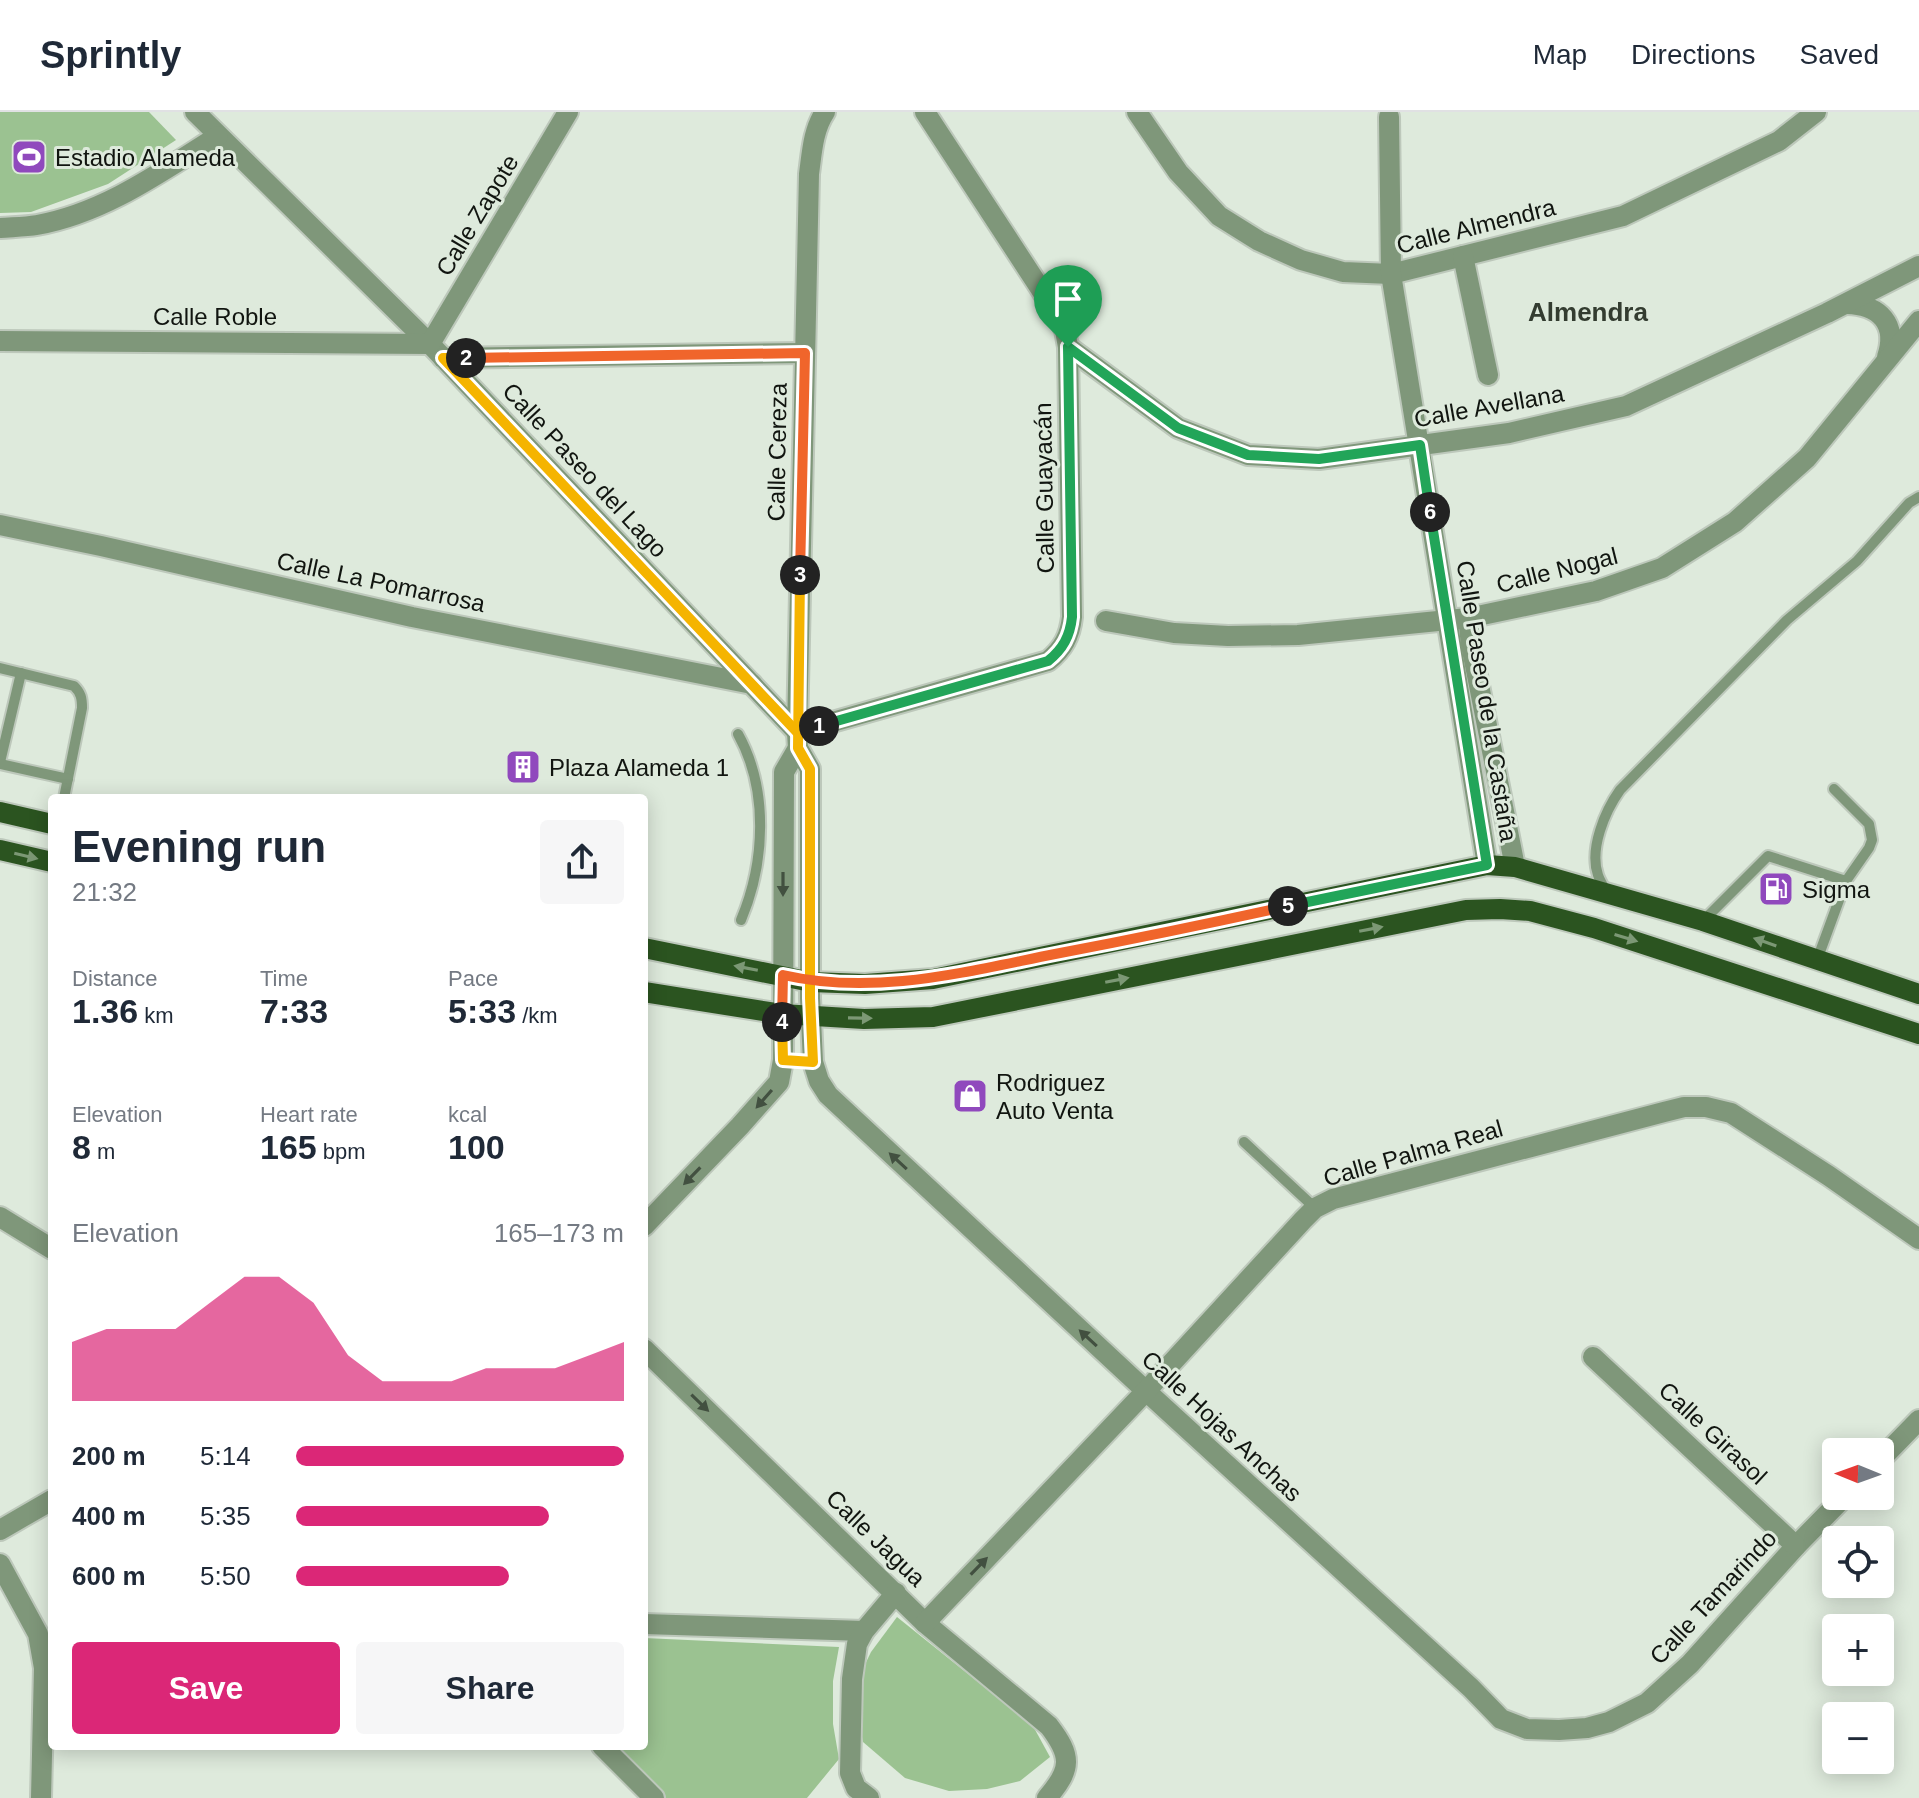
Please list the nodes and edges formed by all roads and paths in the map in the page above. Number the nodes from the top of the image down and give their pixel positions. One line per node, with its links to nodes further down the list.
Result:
1 (195, 112): 8 (street, Calle Paseo del Lago)
2 (568, 112): 17 (street, Calle Zapote)
3 (825, 112): 18 (street, Calle Cereza)
4 (925, 112): 16 (street, Calle Guayacán)
5 (1137, 112): 12 (street, Calle Almendra)
6 (1816, 112): 10 (street, Calle Almendra)
7 (1391, 114): 12 (street, Calle Paseo de la Castaña)
8 (218, 136): 9 (street); 17 (street, Calle Paseo del Lago)
9 (0, 228)
10 (1463, 256): 12 (street, Calle Almendra); 20 (street)
11 (1919, 266): 13 (street, Calle Avellana)
12 (1391, 274): 21 (street, Calle Paseo de la Castaña)
13 (1847, 304): 19 (street); 21 (street, Calle Avellana)
14 (1919, 321): 19 (street, Calle Nogal)
15 (0, 341): 17 (street, Calle Roble)
16 (1068, 347): 21 (street, Calle Avellana); 31 (street, Calle Guayacán)
17 (437, 351): 18 (street, Calle Roble); 29 (street, Calle Paseo del Lago)
18 (805, 353): 31 (street, Calle Cereza)
19 (1886, 361): 24 (street, Calle Nogal)
20 (1488, 375)
21 (1420, 445): 25 (street, Calle Paseo de la Castaña)
22 (1919, 497): 45 (lane)
23 (0, 525): 29 (street, Calle La Pomarrosa)
24 (1468, 618): 25 (street, Calle Nogal); 43 (street, Calle Paseo de la Castaña)
25 (1447, 620): 26 (street, Calle Nogal); 42 (street, Calle Paseo de la Castaña)
26 (1106, 621)
27 (0, 668): 28 (lane)
28 (21, 673): 32 (lane); 33 (lane)
29 (752, 684): 31 (street, Calle Paseo del Lago)
30 (738, 734): 38 (lane)
31 (798, 740): 39 (street, Calle Cereza); 51 (street, Calle Cereza)
32 (0, 763): 33 (lane)
33 (68, 779): 35 (lane)
34 (1834, 789): 44 (lane)
35 (65, 794)
36 (0, 812): 37 (main road)
37 (48, 823)
38 (761, 832): 39 (lane); 46 (lane)
39 (783, 833): 50 (street, Calle Cereza, one-way to 50)
40 (0, 850): 41 (main road, one-way to 41)
41 (48, 861)
42 (1487, 865): 43 (main road); 51 (main road)
43 (1515, 867): 45 (main road)
44 (1846, 881): 47 (lane); 49 (lane)
45 (1608, 894): 47 (main road)
46 (741, 920)
47 (1703, 921): 49 (main road, one-way to 47)
48 (648, 949): 50 (main road, one-way to 48)
49 (1817, 960): 53 (main road)
50 (783, 975): 51 (main road); 54 (street, Calle Cereza)
51 (811, 982): 55 (street, Calle Cereza)
52 (648, 993): 54 (main road)
53 (1919, 994)
54 (782, 1014): 55 (main road); 57 (street, Calle Cereza)
55 (811, 1016): 56 (main road, one-way to 56); 58 (street, Calle Cereza)
56 (1919, 1034)
57 (783, 1060): 58 (street); 62 (street, one-way to 62)
58 (813, 1062): 67 (street, Calle Hojas Anchas, one-way to 58)
59 (1244, 1142): 60 (lane)
60 (1315, 1208): 63 (street, Calle Palma Real); 67 (street, Calle Palma Real)
61 (0, 1217): 64 (street)
62 (648, 1222)
63 (1919, 1239)
64 (48, 1247)
65 (648, 1353): 75 (street, Calle Jagua, one-way to 75)
66 (1593, 1357): 73 (street, Calle Girasol)
67 (1146, 1391): 76 (street, Calle Palma Real, one-way to 67); 79 (street, Calle Hojas Anchas)
68 (1919, 1420): 69 (street)
69 (1894, 1446)
70 (48, 1502): 72 (street)
71 (1831, 1510): 73 (street, Calle Tamarindo)
72 (0, 1530)
73 (1796, 1546): 79 (street, Calle Tamarindo)
74 (0, 1564): 82 (street)
75 (896, 1593): 76 (street, Calle Jagua); 78 (street)
76 (925, 1623): 84 (street, Calle Jagua)
77 (648, 1624): 78 (street)
78 (864, 1631): 81 (street)
79 (1609, 1722)
80 (606, 1750): 83 (street)
81 (857, 1795)
82 (41, 1798)
83 (654, 1798)
84 (1047, 1798)

